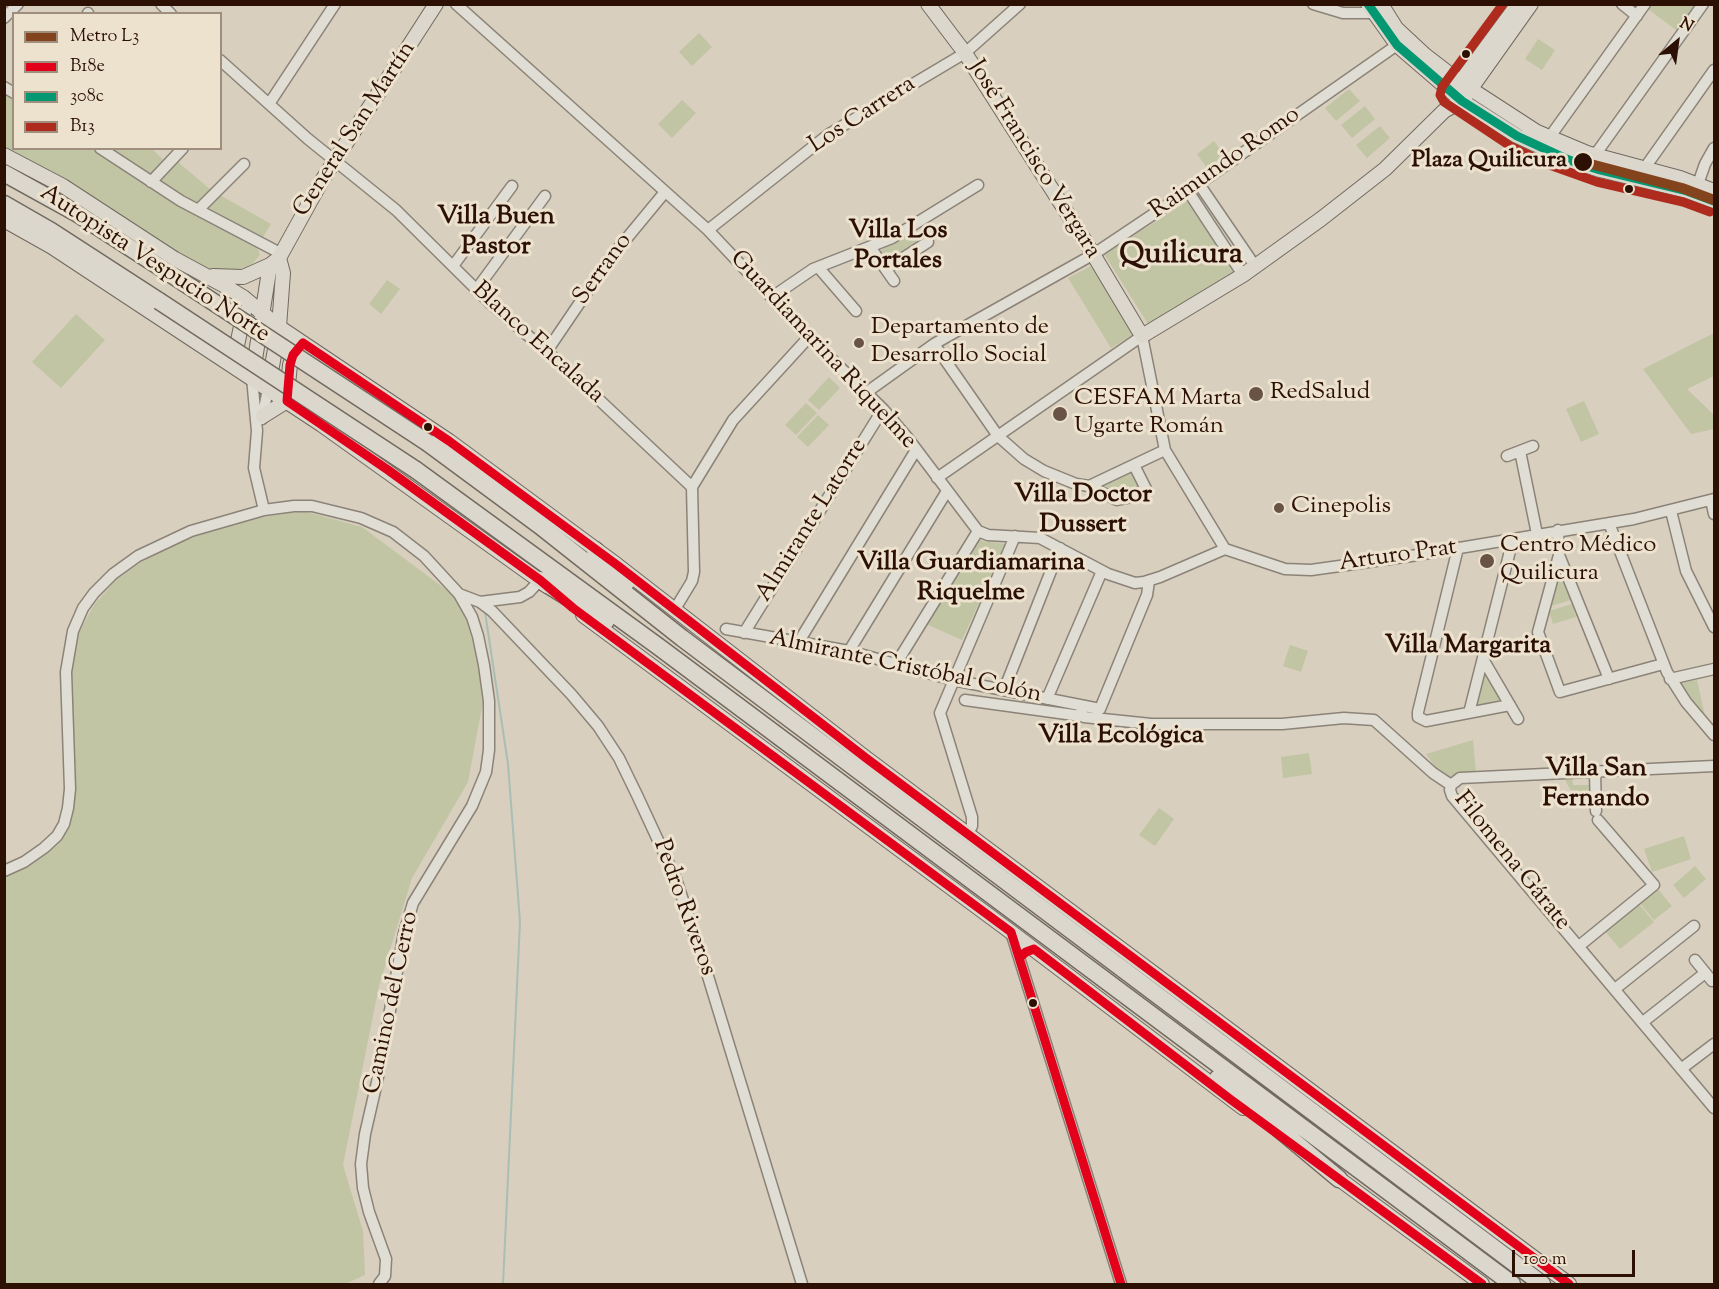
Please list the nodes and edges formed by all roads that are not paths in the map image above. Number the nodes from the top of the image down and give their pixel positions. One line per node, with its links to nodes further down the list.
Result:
1 (18, 4): 16 (street)
2 (335, 4): 22 (street)
3 (436, 4): 29 (main road, General San Martín)
4 (456, 4): 40 (street, Guardiamarina Riquelme)
5 (928, 4): 18 (main road, José Francisco Vergara)
6 (1020, 4): 18 (street, Los Carrera)
7 (1313, 4): 13 (street)
8 (1518, 4): 21 (main road)
9 (1531, 4): 21 (main road)
10 (1622, 4): 15 (street)
11 (1645, 4): 15 (street)
12 (1705, 4): 14 (street); 28 (street)
13 (1374, 7): 17 (main road); 21 (main road)
14 (1714, 10)
15 (1637, 15): 23 (street)
16 (4, 18)
17 (1397, 45): 21 (main road); 34 (street, Raimundo Romo)
18 (965, 53): 48 (street, Los Carrera); 51 (main road, José Francisco Vergara)
19 (222, 62): 22 (street, Blanco Encalada)
20 (1714, 70): 31 (street)
21 (1461, 92): 23 (main road); 42 (main road); 54 (main road)
22 (269, 104): 29 (street, Blanco Encalada)
23 (1550, 138): 28 (main road)
24 (1714, 148): 35 (street)
25 (104, 150): 33 (street)
26 (181, 150): 33 (street)
27 (4, 155): 57 (main road)
28 (1595, 155): 31 (main road)
29 (334, 161): 52 (main road, General San Martín); 53 (street, Blanco Encalada)
30 (244, 164): 44 (street)
31 (1644, 168): 35 (main road)
32 (4, 173): 114 (highway, Autopista Vespucio Norte, bridge)
33 (151, 182): 44 (street)
34 (1199, 184): 38 (street, Raimundo Romo); 47 (street)
35 (1698, 184): 39 (main road)
36 (978, 185): 46 (street)
37 (512, 186): 53 (street)
38 (1188, 191): 49 (street); 51 (street, Raimundo Romo)
39 (1714, 191)
40 (665, 192): 48 (street, Guardiamarina Riquelme); 70 (street, Serrano)
41 (545, 195): 60 (street)
42 (1714, 201)
43 (4, 204): 116 (highway, Autopista Vespucio Norte, bridge)
44 (198, 210): 52 (street)
45 (4, 220): 71 (main road)
46 (915, 223): 50 (street); 56 (street)
47 (1226, 223): 49 (street); 54 (street)
48 (708, 230): 62 (street, Guardiamarina Riquelme)
49 (1214, 231): 58 (street)
50 (870, 247): 55 (street); 56 (street)
51 (1094, 254): 66 (main road, José Francisco Vergara); 69 (street, Raimundo Romo)
52 (276, 258): 57 (main road); 64 (main road, General San Martín); 65 (main road)
53 (453, 266): 60 (street, Blanco Encalada)
54 (1255, 266): 58 (main road)
55 (818, 267): 62 (street); 63 (street)
56 (886, 269): 59 (street)
57 (205, 274): 61 (main road)
58 (1243, 275): 66 (main road)
59 (894, 281)
60 (476, 290): 70 (street, Blanco Encalada)
61 (243, 297): 64 (main road); 71 (main road)
62 (771, 297): 67 (street, Guardiamarina Riquelme)
63 (856, 311)
64 (262, 312): 65 (main road); 72 (main road, General San Martín)
65 (279, 327): 68 (main road); 73 (main road)
66 (1142, 336): 79 (street); 82 (street, José Francisco Vergara)
67 (809, 337): 74 (street, Guardiamarina Riquelme); 88 (street)
68 (303, 343): 75 (main road); 103 (main road)
69 (934, 344): 74 (street, Raimundo Romo); 79 (street)
70 (547, 351): 88 (street, Blanco Encalada)
71 (232, 365): 72 (main road)
72 (252, 378): 73 (main road); 78 (street)
73 (268, 389): 75 (main road); 77 (street)
74 (867, 392): 76 (street, Guardiamarina Riquelme)
75 (287, 401): 77 (main road); 106 (main road)
76 (883, 409): 81 (street, Guardiamarina Riquelme); 113 (street, Almirante Latorre)
77 (263, 416): 78 (street)
78 (258, 431): 91 (street)
79 (998, 436): 86 (street); 87 (street)
80 (1533, 446): 83 (street)
81 (916, 450): 86 (street, Guardiamarina Riquelme); 115 (street)
82 (1165, 450): 85 (street); 102 (street, José Francisco Vergara)
83 (1520, 451): 84 (street); 97 (street)
84 (1507, 456)
85 (1134, 465): 87 (street); 87 (street)
86 (937, 478): 89 (street, Guardiamarina Riquelme)
87 (1089, 486)
88 (692, 487): 110 (street)
89 (947, 491): 96 (street, Guardiamarina Riquelme); 117 (street)
90 (1713, 500): 92 (street, Arturo Prat); 93 (street)
91 (264, 510): 108 (street); 139 (street)
92 (1671, 511): 94 (street, Arturo Prat); 111 (street)
93 (1714, 514)
94 (1609, 523): 95 (street, Arturo Prat); 120 (street)
95 (1558, 530): 97 (street, Arturo Prat); 104 (street)
96 (978, 531): 98 (street); 119 (street)
97 (1537, 534): 99 (street, Arturo Prat)
98 (1015, 536): 100 (street); 124 (street)
99 (1513, 538): 101 (street, Arturo Prat); 118 (street)
100 (1060, 548): 105 (street); 125 (street)
101 (1458, 548): 102 (street, Arturo Prat); 130 (street)
102 (1224, 549): 107 (street)
103 (596, 550): 110 (main road); 114 (highway)
104 (1559, 555): 122 (street); 122 (street)
105 (1102, 571): 107 (street); 126 (street)
106 (540, 580): 109 (street); 116 (highway); 141 (main road)
107 (1149, 581): 129 (street, Almirante Cristóbal Colón)
108 (459, 594): 109 (street, Pedro Riveros); 153 (street, Camino del Cerro)
109 (480, 602): 154 (street, Pedro Riveros)
110 (675, 609): 138 (main road)
111 (1714, 627)
112 (726, 629): 113 (street, Almirante Cristóbal Colón)
113 (744, 633): 115 (street, Almirante Cristóbal Colón)
114 (682, 638): 158 (highway, Autopista Vespucio Norte)
115 (798, 643): 117 (street, Almirante Cristóbal Colón)
116 (659, 647): 147 (highway, Autopista Vespucio Norte)
117 (849, 651): 119 (street, Almirante Cristóbal Colón)
118 (1483, 659): 128 (street); 130 (street)
119 (896, 664): 124 (street, Almirante Cristóbal Colón)
120 (1663, 664): 122 (street); 123 (street)
121 (1714, 669): 123 (street)
122 (1609, 679)
123 (1670, 679): 133 (street)
124 (953, 680): 125 (street, Almirante Cristóbal Colón); 138 (street)
125 (1004, 690): 126 (street, Almirante Cristóbal Colón)
126 (1047, 699): 129 (street, Almirante Cristóbal Colón)
127 (965, 700): 129 (street)
128 (1510, 705): 130 (street); 131 (street)
129 (1083, 711): 132 (street, Almirante Cristóbal Colón)
130 (1469, 713)
131 (1518, 719)
132 (1374, 720): 137 (street, Filomena Gárate)
133 (1710, 724): 134 (street)
134 (1714, 735)
135 (1714, 766): 136 (street)
136 (1595, 773): 137 (street); 142 (street)
137 (1451, 785): 142 (street, Filomena Gárate)
138 (968, 834): 159 (main road)
139 (4, 871)
140 (1694, 926): 146 (street)
141 (1011, 932): 143 (main road); 144 (street)
142 (1579, 946): 146 (street, Filomena Gárate)
143 (1034, 949): 144 (street); 152 (main road)
144 (1019, 958): 155 (street)
145 (1695, 960): 148 (street)
146 (1615, 989): 148 (street, Filomena Gárate)
147 (1159, 1022): 152 (highway); 157 (highway, Autopista Vespucio Norte)
148 (1643, 1022): 150 (street, Filomena Gárate)
149 (1714, 1044): 150 (street)
150 (1681, 1069): 151 (street, Filomena Gárate)
151 (1714, 1108)
152 (1339, 1179): 156 (main road)
153 (379, 1284)
154 (802, 1284)
155 (1121, 1284)
156 (1482, 1284)
157 (1512, 1284)
158 (1542, 1284)
159 (1569, 1284)

